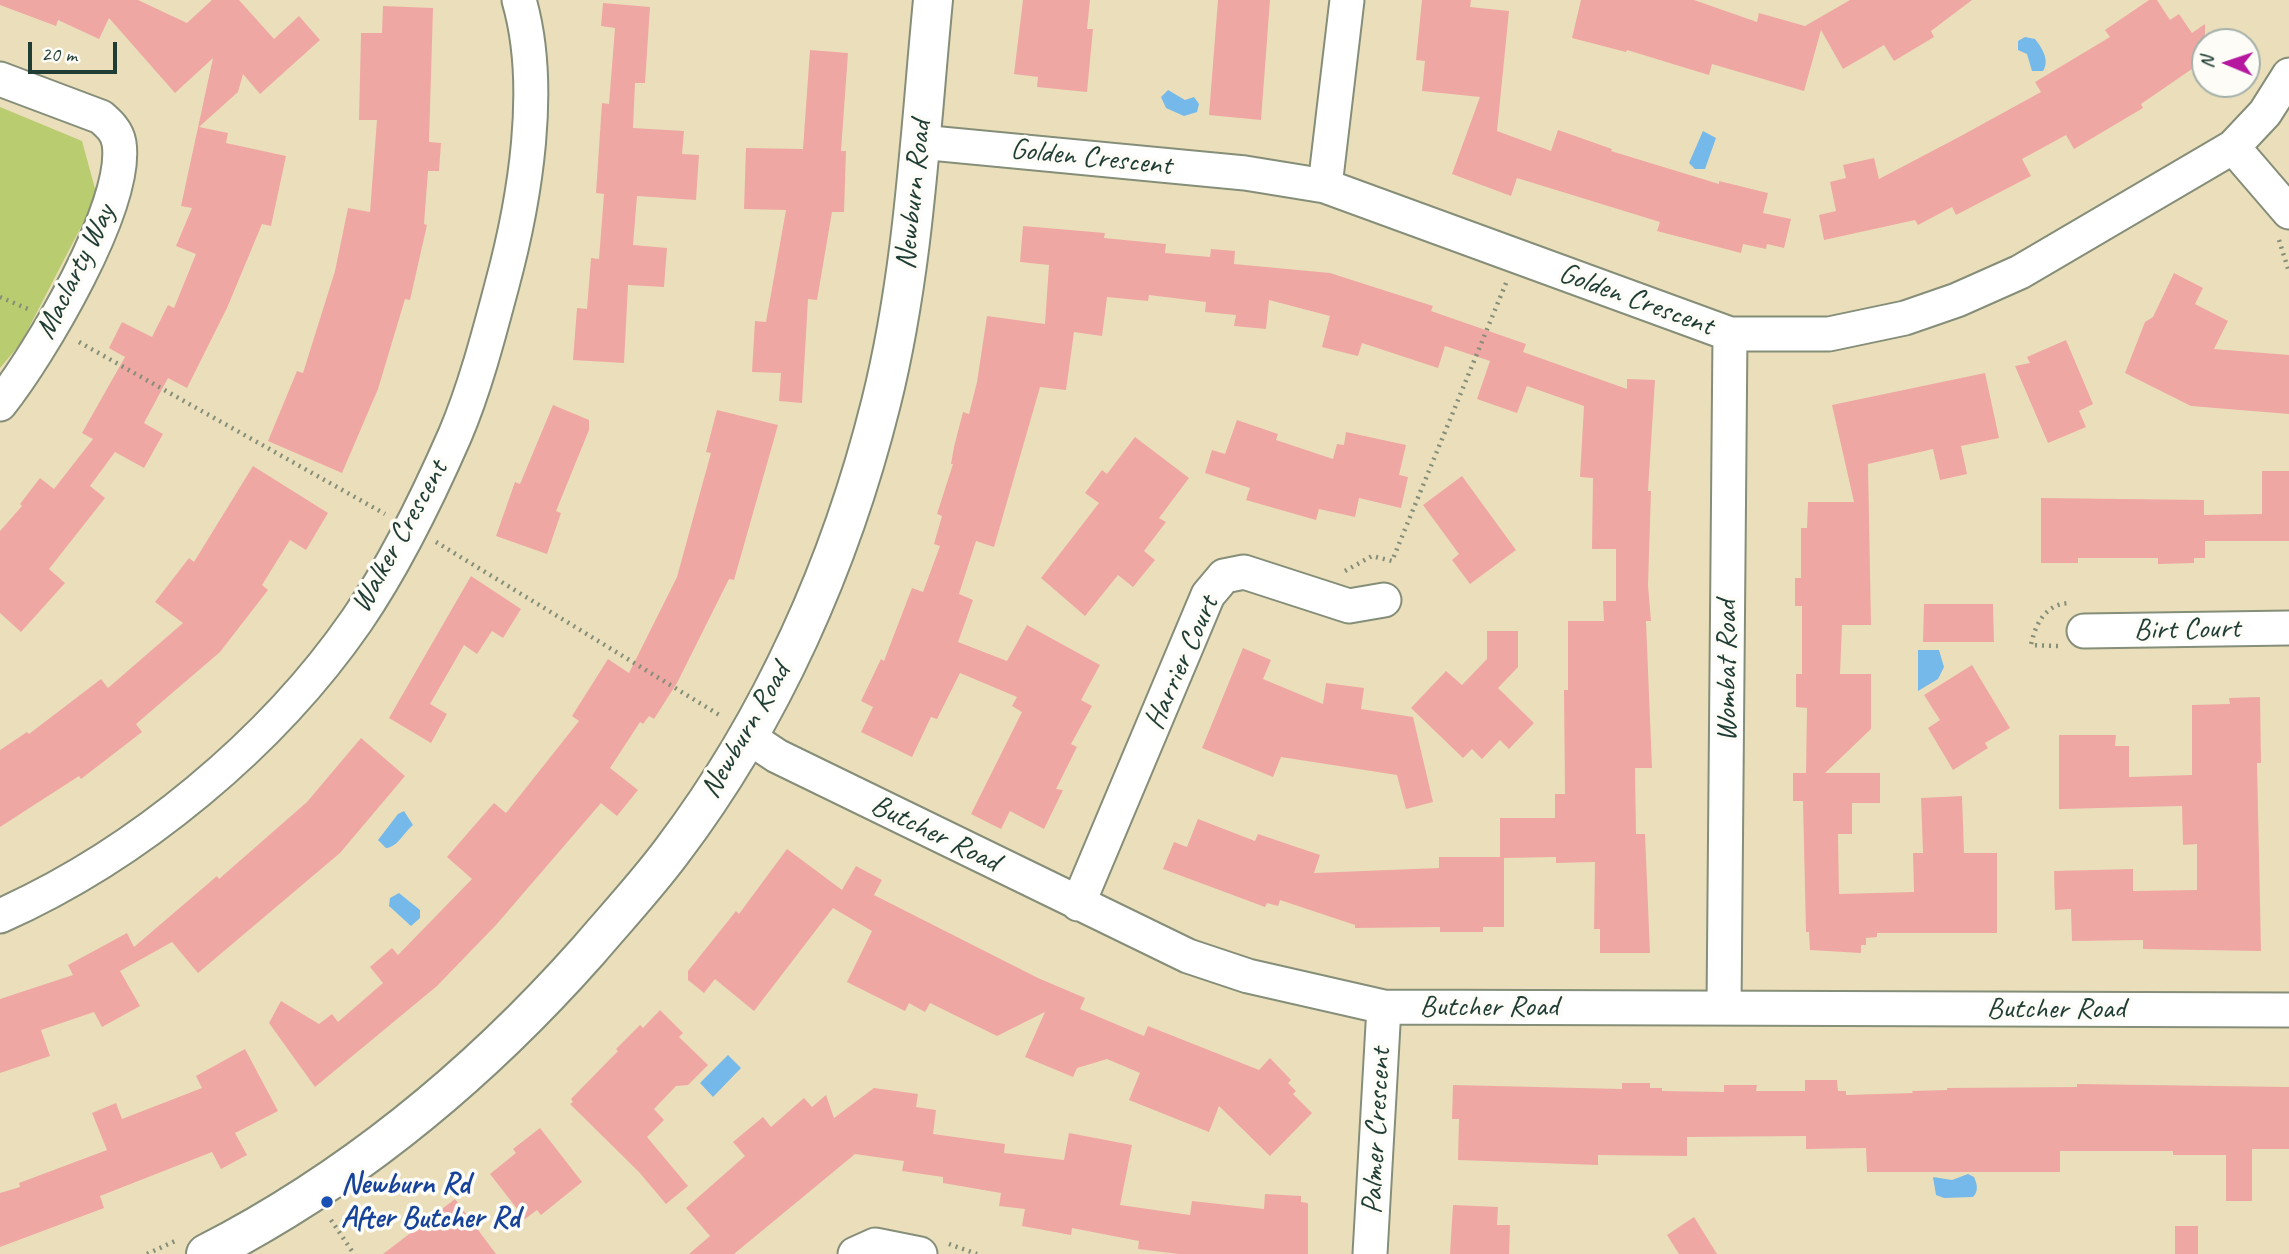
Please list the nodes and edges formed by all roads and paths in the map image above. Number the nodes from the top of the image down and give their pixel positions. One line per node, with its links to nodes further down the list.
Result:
1 (519, 0): 22 (street, Walker Crescent)
2 (933, 0): 6 (street, Newburn Road)
3 (1347, 0): 8 (street)
4 (2289, 75): 7 (street, Golden Crescent)
5 (0, 79): 14 (street, Maclarty Way)
6 (920, 142): 8 (street, Golden Crescent); 20 (street, Newburn Road)
7 (2233, 147): 9 (street); 12 (street, Golden Crescent)
8 (1325, 186): 12 (street, Golden Crescent)
9 (2289, 212)
10 (0, 297): 11 (path)
11 (40, 314)
12 (1730, 334): 24 (street, Wombat Road)
13 (73, 339): 15 (path)
14 (0, 404)
15 (396, 520)
16 (428, 537): 20 (path)
17 (1384, 600): 21 (street, Harrier Court)
18 (2289, 628): 19 (street, Birt Court)
19 (2084, 631)
20 (739, 729): 21 (street, Butcher Road); 27 (street, Newburn Road)
21 (1078, 904): 23 (street, Butcher Road)
22 (0, 916)
23 (1384, 1007): 24 (street, Butcher Road); 32 (street, Palmer Crescent)
24 (1724, 1007): 25 (street, Butcher Road)
25 (2289, 1010)
26 (326, 1210): 29 (path)
27 (193, 1247): 28 (path)
28 (147, 1254)
29 (354, 1254)
30 (855, 1254): 31 (street)
31 (920, 1254)
32 (1370, 1254)

